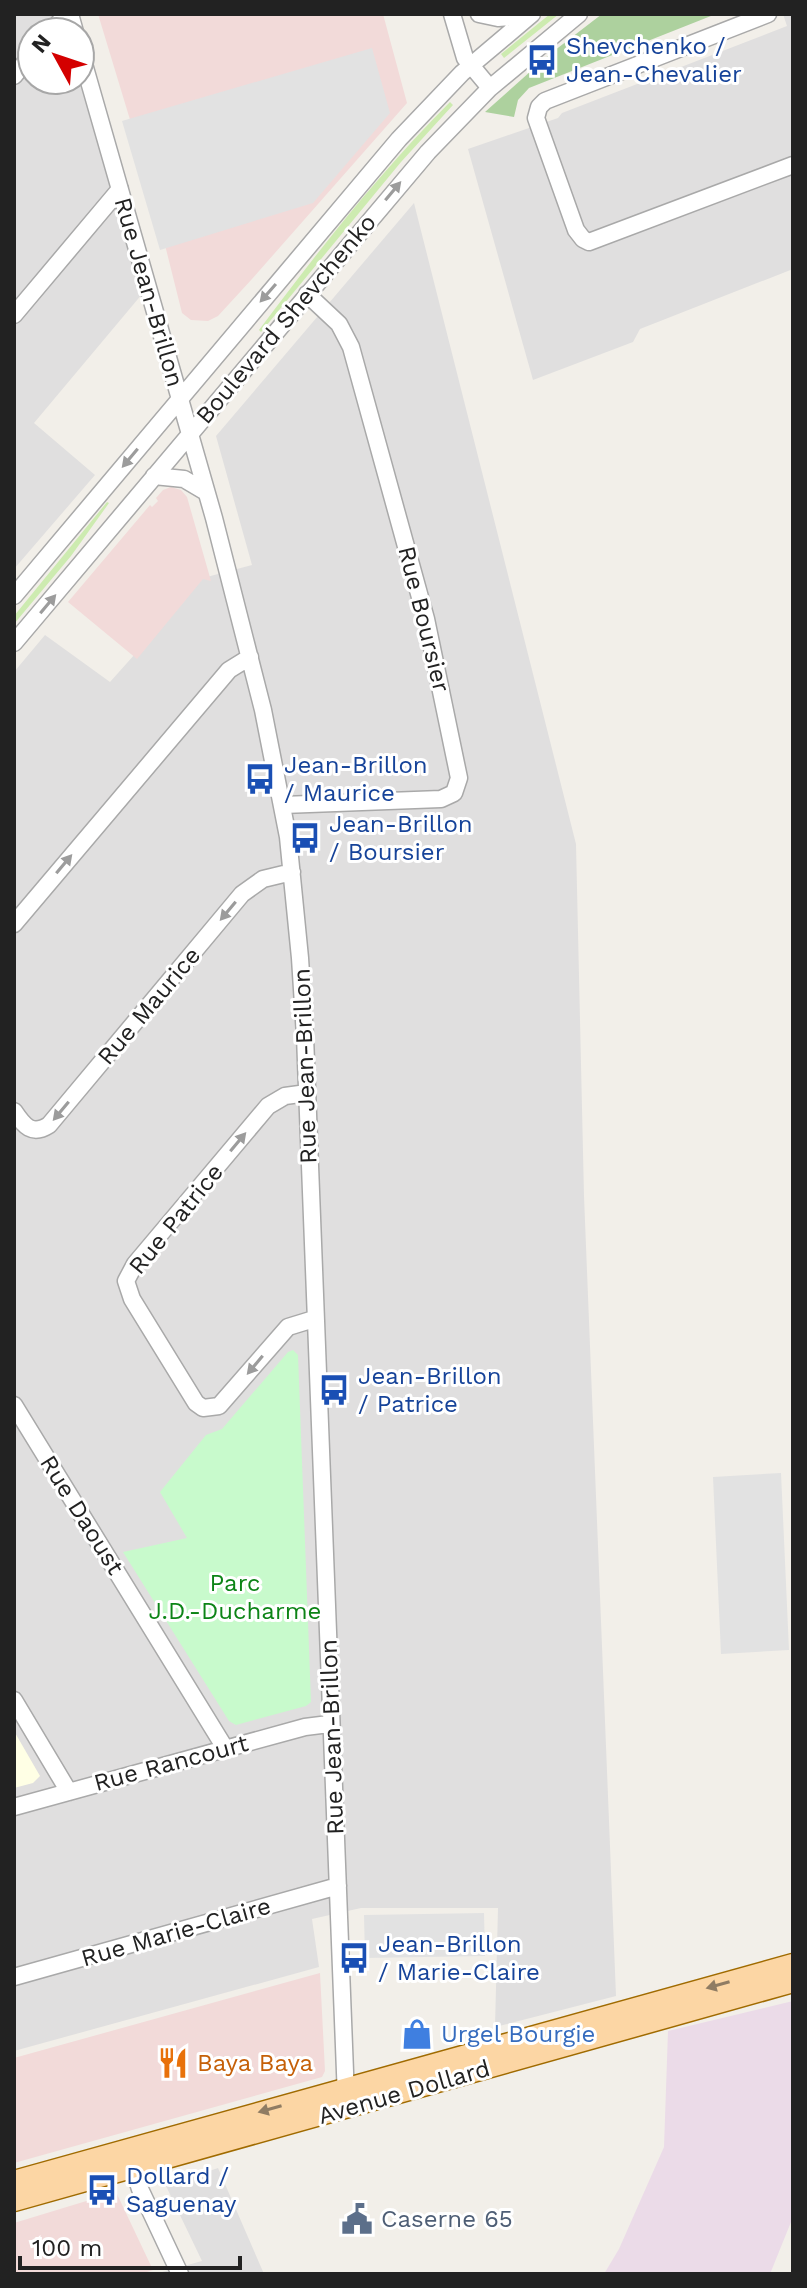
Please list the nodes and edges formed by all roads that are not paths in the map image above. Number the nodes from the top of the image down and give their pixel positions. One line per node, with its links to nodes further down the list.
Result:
1 (452, 14): 6 (street)
2 (479, 14): 3 (street)
3 (531, 14): 6 (street, Boulevard Shevchenko)
4 (579, 14): 7 (street, Boulevard Shevchenko)
5 (768, 14): 9 (street)
6 (470, 66): 7 (street); 13 (street, Boulevard Shevchenko, one-way to 13)
7 (490, 88): 11 (street, Boulevard Shevchenko, one-way to 7)
8 (93, 96): 10 (street, Rue Jean-Brillon)
9 (793, 165)
10 (120, 189): 12 (street); 13 (street, Rue Jean-Brillon)
11 (307, 294): 14 (street, Boulevard Shevchenko); 20 (street, Rue Boursier)
12 (14, 315)
13 (179, 398): 14 (street, Rue Jean-Brillon); 17 (street, Boulevard Shevchenko, one-way to 17)
14 (190, 434): 15 (street, Boulevard Shevchenko); 16 (street, Rue Jean-Brillon)
15 (154, 476): 16 (street); 18 (street, Boulevard Shevchenko, one-way to 15)
16 (206, 492): 19 (street, Rue Jean-Brillon)
17 (14, 596)
18 (14, 643)
19 (250, 657): 20 (street, Rue Jean-Brillon); 22 (street, one-way to 19)
20 (283, 805): 21 (street, Rue Jean-Brillon)
21 (292, 872): 23 (street, Rue Jean-Brillon); 24 (street, Rue Maurice, one-way to 24)
22 (14, 924)
23 (307, 1093): 25 (street, Rue Jean-Brillon); 25 (street, Rue Patrice, one-way to 23)
24 (14, 1111)
25 (314, 1319): 28 (street, Rue Jean-Brillon)
26 (14, 1405): 29 (street, Rue Daoust)
27 (14, 1700): 30 (street)
28 (329, 1724): 29 (street, Rue Rancourt); 32 (street, Rue Jean-Brillon)
29 (225, 1748): 30 (street, Rue Rancourt)
30 (69, 1792): 31 (street, Rue Rancourt)
31 (14, 1807)
32 (338, 1886): 34 (street, Rue Marie-Claire); 36 (street, Rue Jean-Brillon)
33 (793, 1964): 36 (main road, Avenue Dollard, one-way to 36)
34 (14, 1977)
35 (793, 1982): 36 (main road, Avenue Dollard)
36 (346, 2098): 37 (main road, Avenue Dollard)
37 (130, 2158): 38 (main road, Avenue Dollard); 39 (main road, Avenue Dollard); 40 (street)
38 (14, 2181)
39 (14, 2201)
40 (180, 2274)

